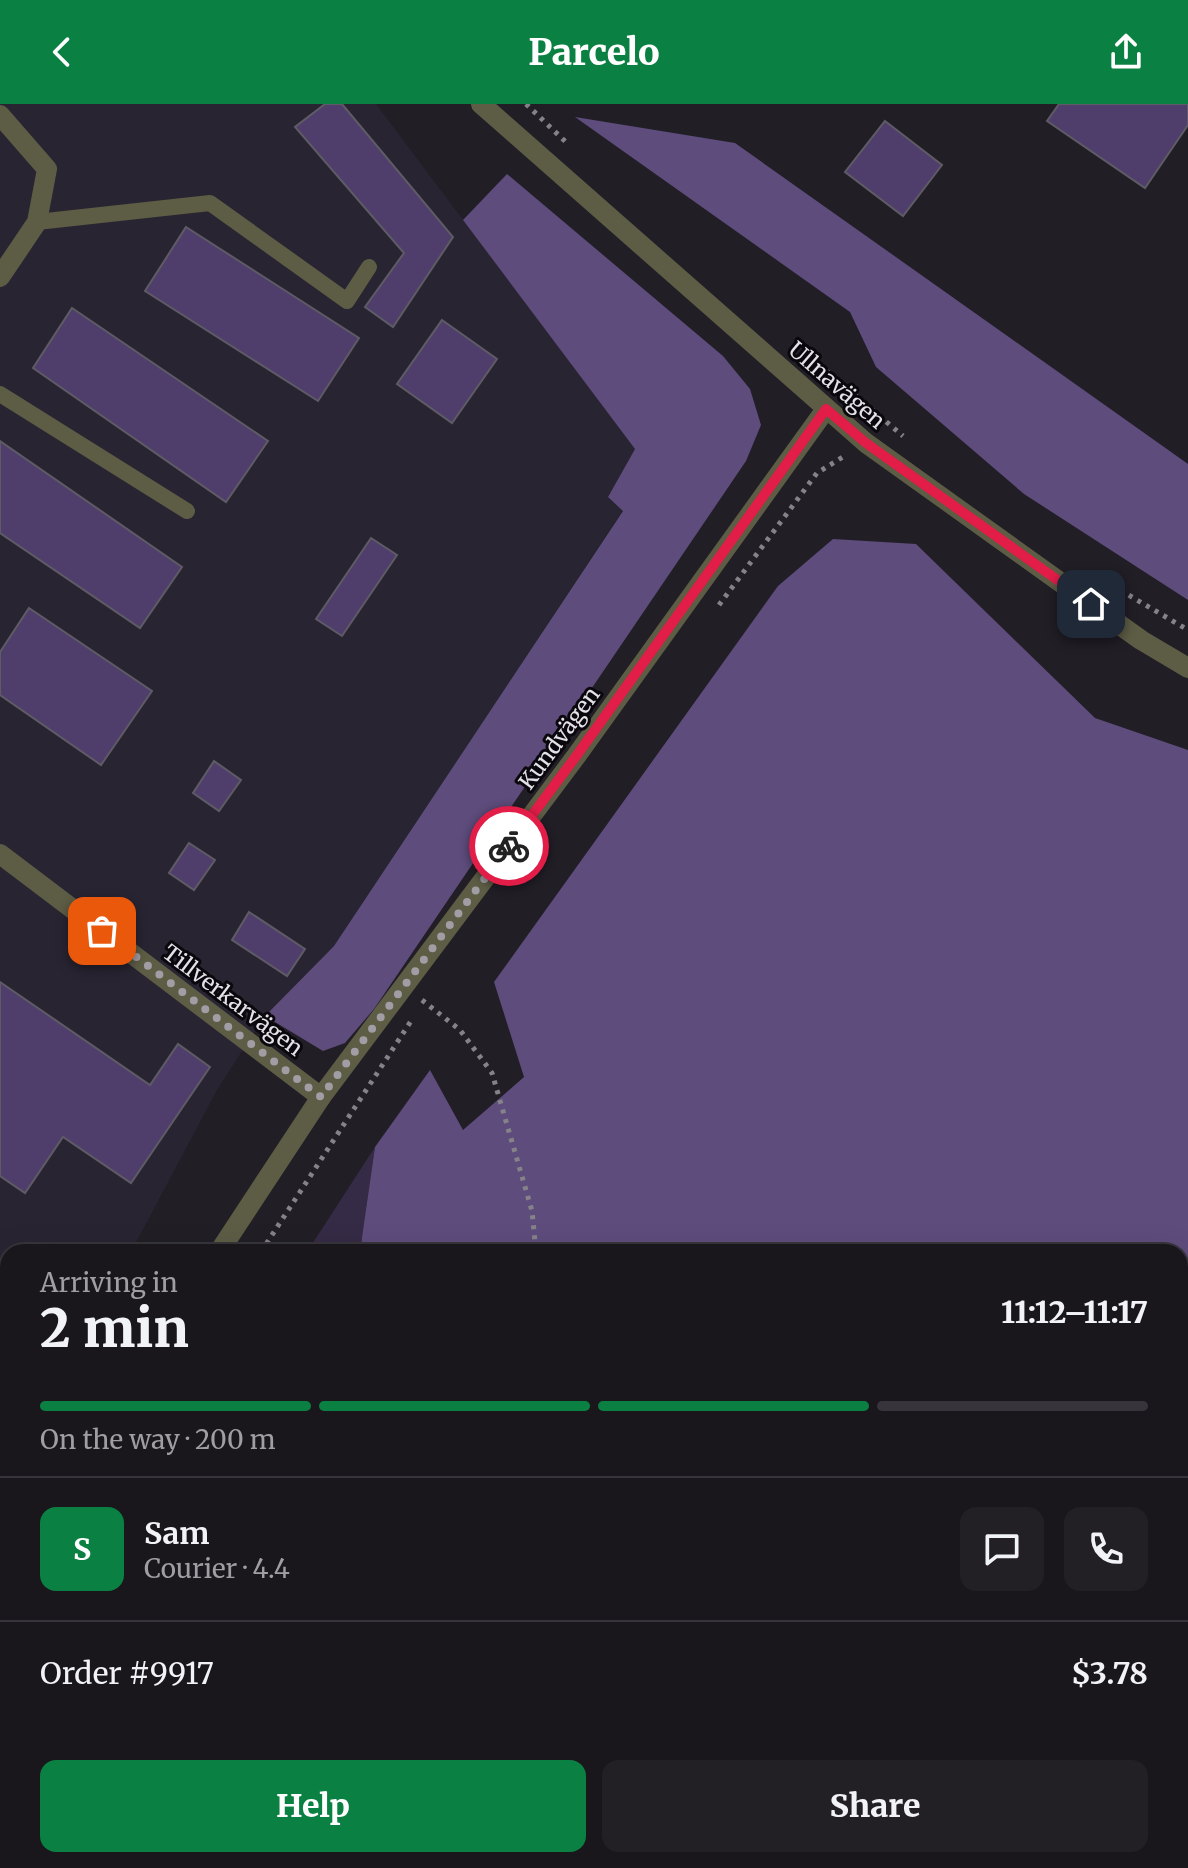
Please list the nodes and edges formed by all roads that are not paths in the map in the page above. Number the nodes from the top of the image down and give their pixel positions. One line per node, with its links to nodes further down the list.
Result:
1 (481, 104): 7 (street, Ullnavägen)
2 (0, 115): 3 (street)
3 (37, 222): 4 (lane); 5 (street)
4 (369, 267)
5 (0, 277)
6 (0, 394): 8 (lane)
7 (826, 409): 9 (street, Ullnavägen); 11 (street, Kundvägen)
8 (187, 511)
9 (1188, 668)
10 (0, 854): 11 (street, Tillverkarvägen)
11 (321, 1097): 12 (street, Kundvägen)
12 (224, 1244)

